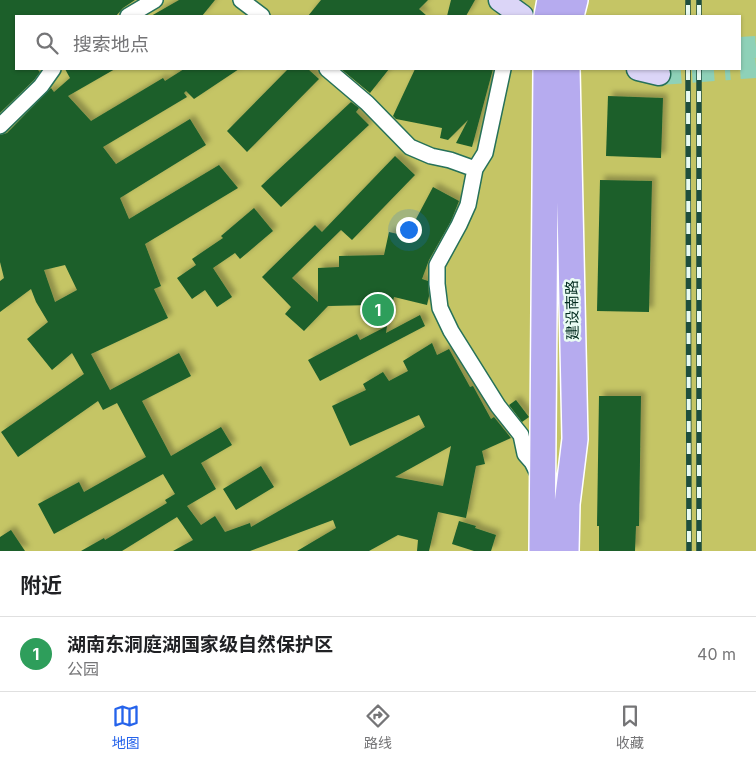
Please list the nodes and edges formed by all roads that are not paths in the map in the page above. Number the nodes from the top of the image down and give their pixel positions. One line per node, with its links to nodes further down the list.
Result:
1 (155, 0): 6 (street)
2 (241, 0): 7 (street)
3 (550, 0): 9 (main road)
4 (575, 0): 10 (main road)
5 (513, 9): 8 (main road)
6 (130, 15)
7 (261, 15)
8 (536, 15)
9 (547, 15)
10 (571, 15)
11 (52, 70): 16 (street)
12 (328, 70): 17 (street)
13 (503, 70): 17 (street)
14 (546, 70): 18 (main road, 建设南路)
15 (567, 70): 20 (main road, 建设南路)
16 (0, 126)
17 (475, 169): 18 (street)
18 (543, 483): 19 (main road, 建设南路)
19 (542, 551)
20 (566, 551)

